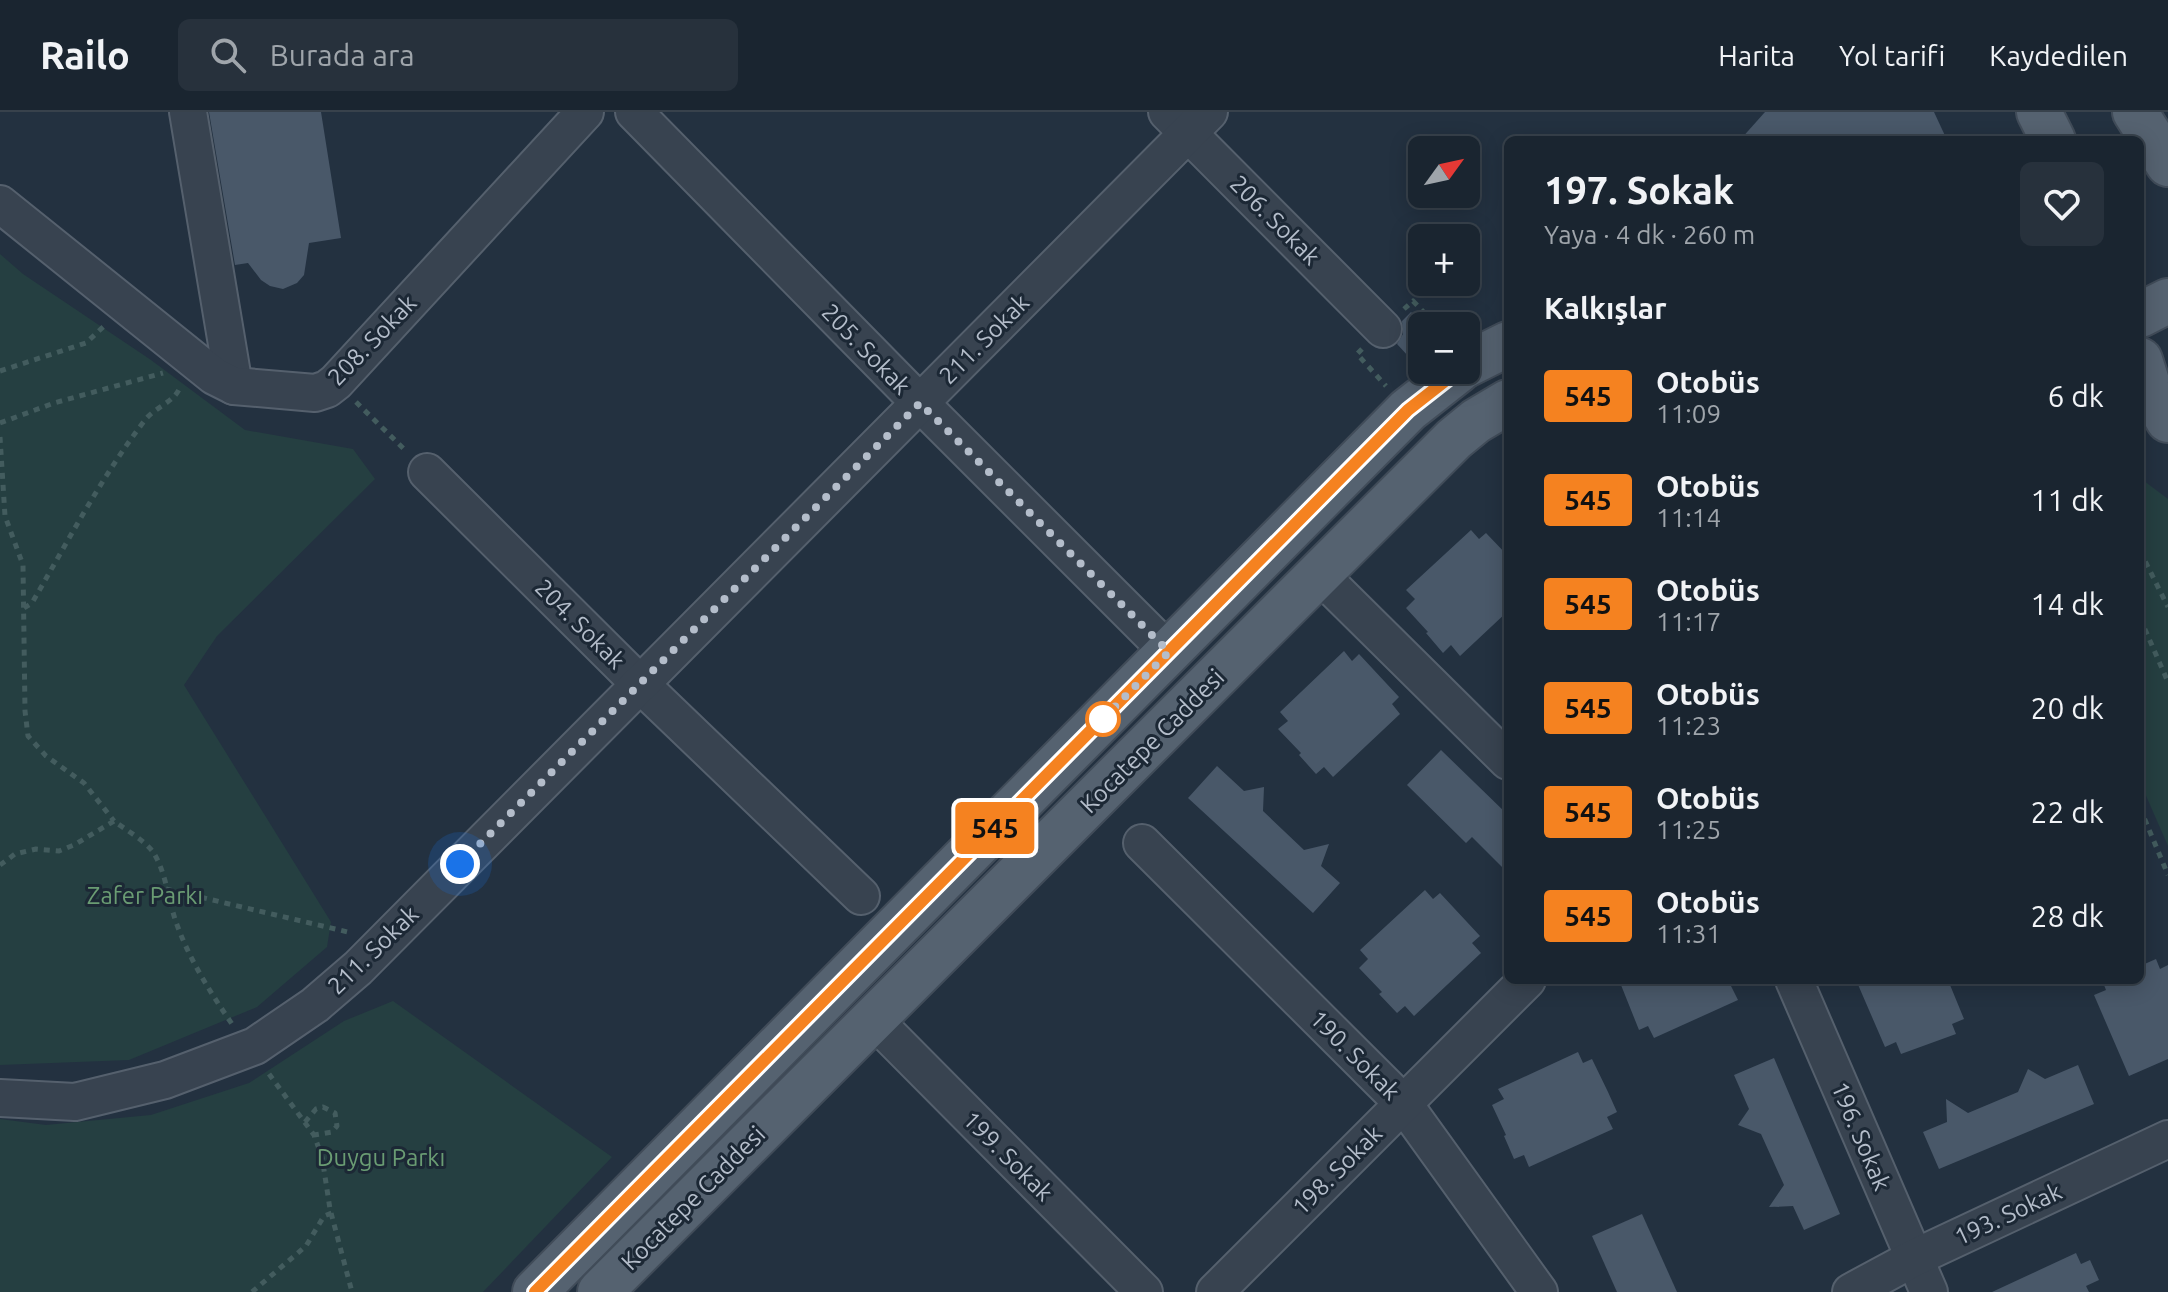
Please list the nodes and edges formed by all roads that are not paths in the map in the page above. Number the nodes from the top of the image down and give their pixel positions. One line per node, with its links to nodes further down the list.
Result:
1 (188, 112): 17 (street)
2 (585, 112): 17 (street, 208. Sokak)
3 (634, 112): 18 (street, 205. Sokak)
4 (2039, 112): 7 (main road)
5 (2135, 112): 8 (main road)
6 (1188, 119): 12 (street, 206. Sokak); 18 (street, 211. Sokak)
7 (2051, 136)
8 (2168, 164)
9 (0, 204): 17 (street, 208. Sokak)
10 (2168, 301): 11 (main road)
11 (2144, 313)
12 (1383, 329)
13 (1504, 346): 14 (main road)
14 (1480, 358)
15 (2144, 372): 20 (main road)
16 (1441, 384): 25 (main road, Kocatepe Caddesi)
17 (234, 386)
18 (920, 403): 25 (street, 205. Sokak); 26 (street, 211. Sokak)
19 (1504, 404): 24 (main road, Kocatepe Caddesi)
20 (2168, 420)
21 (2144, 429): 22 (main road)
22 (2168, 433)
23 (427, 472): 26 (street, 204. Sokak)
24 (1319, 574): 27 (street); 32 (main road, Kocatepe Caddesi)
25 (1169, 652): 37 (main road, Kocatepe Caddesi)
26 (640, 684): 29 (street, 204. Sokak); 33 (street, 211. Sokak)
27 (1504, 757)
28 (1142, 843): 34 (street, 190. Sokak)
29 (861, 896)
30 (1523, 984): 34 (street, 198. Sokak)
31 (1796, 984): 36 (street, 196. Sokak)
32 (873, 1019): 38 (main road, Kocatepe Caddesi); 39 (street, 199. Sokak)
33 (0, 1098)
34 (1403, 1103): 40 (street, 198. Sokak); 41 (street, 190. Sokak)
35 (2168, 1139): 36 (street, 193. Sokak)
36 (1914, 1258): 42 (street, 193. Sokak); 43 (street, 196. Sokak)
37 (535, 1292)
38 (600, 1292)
39 (1144, 1292)
40 (1215, 1292)
41 (1539, 1292)
42 (1851, 1292)
43 (1929, 1292)

